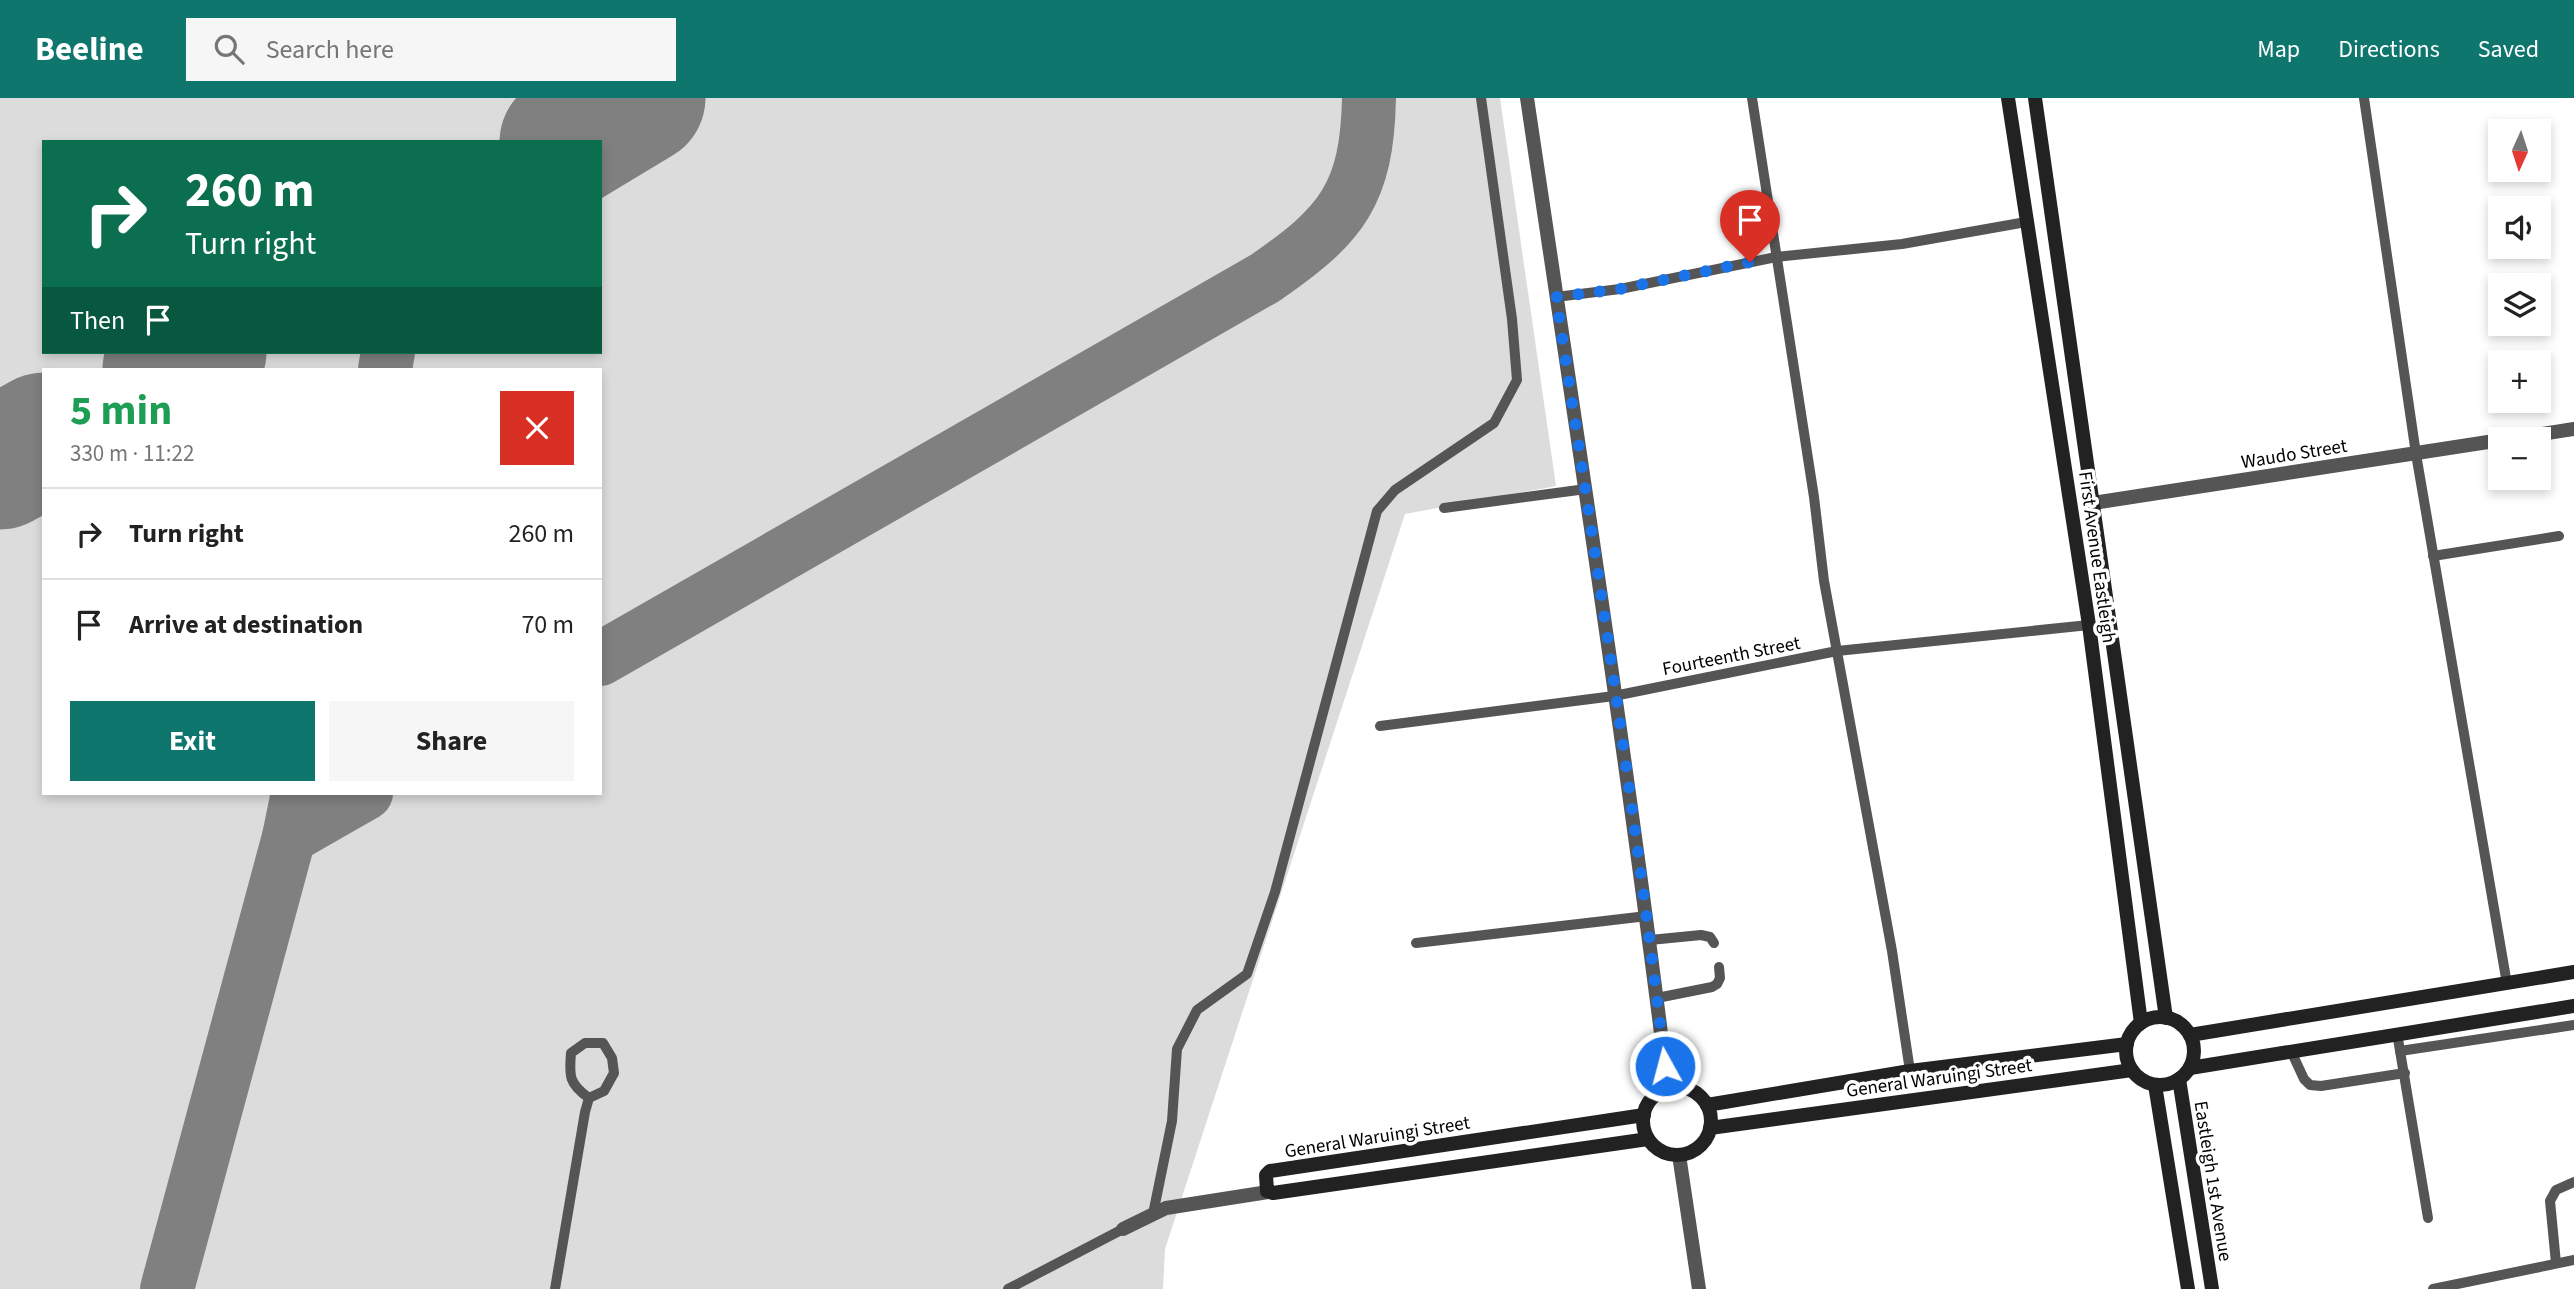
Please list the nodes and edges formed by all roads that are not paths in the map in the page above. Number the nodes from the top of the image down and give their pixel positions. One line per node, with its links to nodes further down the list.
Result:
1 (1481, 98): 54 (lane)
2 (1527, 98): 9 (street)
3 (1752, 98): 8 (lane)
4 (2008, 98): 7 (main road, First Avenue Eastleigh)
5 (2035, 98): 15 (main road, First Avenue Eastleigh)
6 (2364, 98): 13 (lane)
7 (2026, 222): 8 (lane); 19 (main road, First Avenue Eastleigh)
8 (1776, 257): 9 (lane); 20 (lane)
9 (1556, 297): 14 (street)
10 (2574, 429): 11 (street)
11 (2551, 433)
12 (2488, 442): 13 (street, Waudo Street)
13 (2416, 453): 15 (street, Waudo Street); 18 (lane)
14 (1586, 489): 16 (lane); 21 (street)
15 (2093, 503): 32 (main road, First Avenue Eastleigh)
16 (1444, 508)
17 (2559, 536): 18 (lane)
18 (2433, 556): 29 (lane)
19 (2089, 625): 20 (lane, Fourteenth Street); 33 (main road, First Avenue Eastleigh)
20 (1837, 651): 21 (lane, Fourteenth Street); 41 (lane)
21 (1614, 696): 22 (lane, Fourteenth Street); 23 (street)
22 (1380, 726)
23 (1647, 916): 24 (street); 25 (lane)
24 (1650, 940): 26 (lane); 30 (street)
25 (1416, 943)
26 (1714, 943)
27 (1719, 967): 30 (lane)
28 (2574, 972): 29 (main road)
29 (2507, 984): 36 (main road)
30 (1657, 998): 45 (street)
31 (2574, 1006): 35 (main road)
32 (2166, 1018): 33 (main road); 36 (main road)
33 (2141, 1023): 37 (main road)
34 (2574, 1025): 39 (lane)
35 (2397, 1033): 38 (main road); 39 (lane)
36 (2190, 1035): 42 (main road)
37 (2127, 1044): 40 (main road); 41 (main road, General Waruingi Street)
38 (2291, 1051): 42 (main road); 43 (lane)
39 (2400, 1051): 43 (lane)
40 (2132, 1070): 44 (main road); 49 (main road, General Waruingi Street)
41 (1910, 1071): 47 (main road, General Waruingi Street)
42 (2184, 1073): 44 (main road); 63 (main road, Eastleigh 1st Avenue)
43 (2405, 1073): 55 (lane)
44 (2155, 1085): 62 (main road)
45 (1668, 1089): 47 (main road); 48 (main road)
46 (589, 1098): 46 (lane); 59 (lane)
47 (1707, 1105): 49 (main road)
48 (1644, 1115): 50 (main road); 53 (main road, General Waruingi Street)
49 (1710, 1128): 51 (main road)
50 (1648, 1139): 51 (main road); 53 (main road)
51 (1679, 1155): 61 (street)
52 (2574, 1182): 58 (lane)
53 (1268, 1192): 54 (street)
54 (1153, 1214): 56 (street)
55 (2428, 1217)
56 (1123, 1229): 60 (lane)
57 (2574, 1260): 58 (lane)
58 (2556, 1263): 64 (lane)
59 (555, 1289)
60 (1008, 1289)
61 (1699, 1289)
62 (2188, 1289)
63 (2212, 1289)
64 (2432, 1289)

